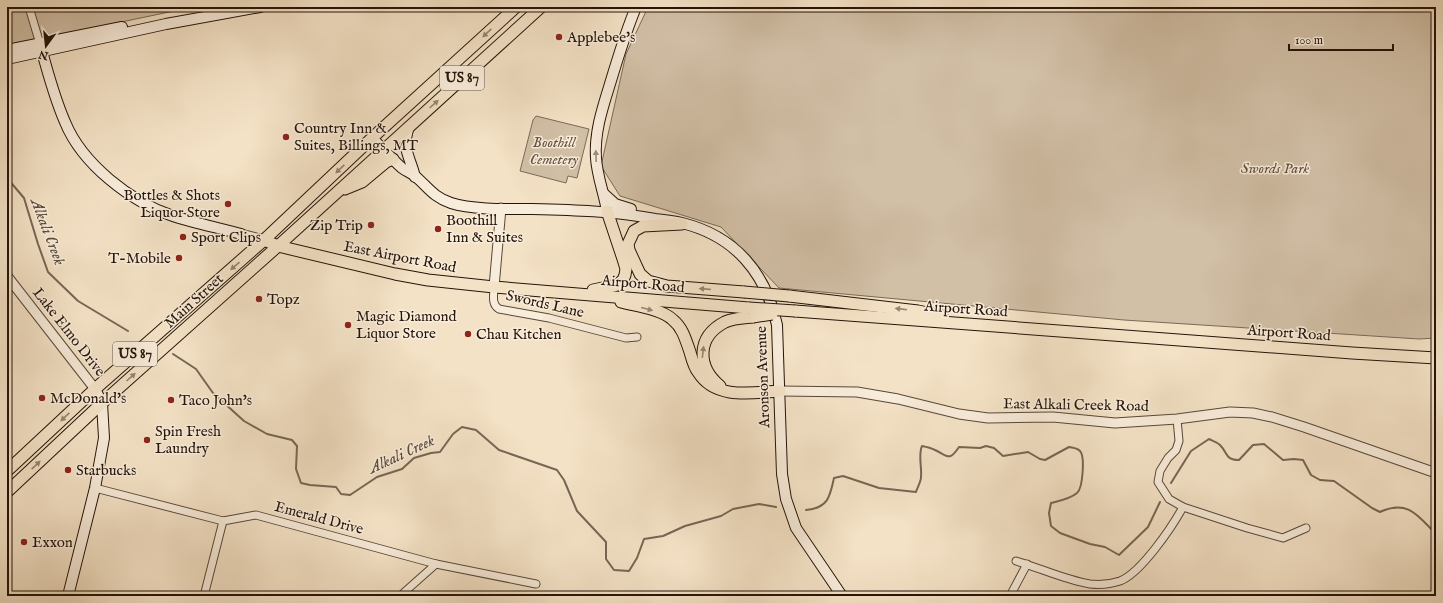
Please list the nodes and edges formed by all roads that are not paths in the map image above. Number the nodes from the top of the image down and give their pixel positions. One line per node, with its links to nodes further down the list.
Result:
1 (29, 7): 7 (street)
2 (224, 7): 7 (main road)
3 (260, 7): 7 (main road)
4 (516, 7): 10 (main road, US 87, one-way to 10)
5 (541, 7): 9 (main road, US 87, one-way to 5)
6 (636, 7): 15 (main road, one-way to 6)
7 (41, 48): 8 (main road); 19 (main road)
8 (7, 56)
9 (409, 126): 11 (main road, US 87); 13 (main road, Aronson Avenue)
10 (372, 138): 11 (main road, Aronson Avenue); 20 (main road, US 87, one-way to 20)
11 (384, 149): 12 (main road, Aronson Avenue); 14 (main road, US 87)
12 (393, 159): 13 (main road, Aronson Avenue); 14 (main road)
13 (415, 177): 16 (main road, Aronson Avenue)
14 (337, 193): 21 (main road, US 87)
15 (604, 194): 17 (main road); 18 (main road)
16 (502, 208): 17 (main road, Aronson Avenue); 23 (street, Swords Lane)
17 (608, 211): 18 (main road, Aronson Avenue); 24 (main road)
18 (682, 224): 27 (main road, one-way to 18, bridge); 31 (main road, Aronson Avenue)
19 (241, 234): 20 (street)
20 (264, 240): 21 (main road); 30 (main road, Main Street / US 87, one-way to 30)
21 (278, 246): 23 (main road, East Airport Road); 33 (main road, Main Street / US 87, one-way to 21)
22 (7, 276): 30 (street, Lake Elmo Drive)
23 (494, 287): 24 (main road, Airport Road); 28 (street, Swords Lane)
24 (568, 293): 25 (main road, Airport Road)
25 (596, 295): 26 (main road, Airport Road); 32 (main road, one-way to 32)
26 (751, 312): 27 (main road, Airport Road, bridge); 32 (main road, one-way to 26)
27 (980, 324): 29 (main road, Airport Road)
28 (637, 337)
29 (1436, 358)
30 (95, 389): 33 (main road, Lake Elmo Drive); 35 (main road, Main Street / US 87, one-way to 35)
31 (780, 391): 32 (main road); 34 (street, East Alkali Creek Road); 49 (main road, Aronson Avenue)
32 (731, 392)
33 (102, 404): 37 (main road, Lake Elmo Drive); 38 (main road, Main Street / US 87, one-way to 33)
34 (1177, 419): 36 (street, East Alkali Creek Road); 39 (street)
35 (7, 471)
36 (1436, 473)
37 (95, 488): 40 (street, Emerald Drive); 46 (main road, Lake Elmo Drive)
38 (7, 492)
39 (1183, 507): 41 (street); 44 (street)
40 (223, 520): 43 (street, Emerald Drive); 47 (street)
41 (1306, 528)
42 (1016, 561): 44 (street)
43 (436, 564): 45 (street, Emerald Drive); 48 (street)
44 (1027, 564): 50 (street)
45 (536, 584)
46 (68, 596)
47 (204, 596)
48 (400, 596)
49 (842, 596)
50 (1010, 596)

